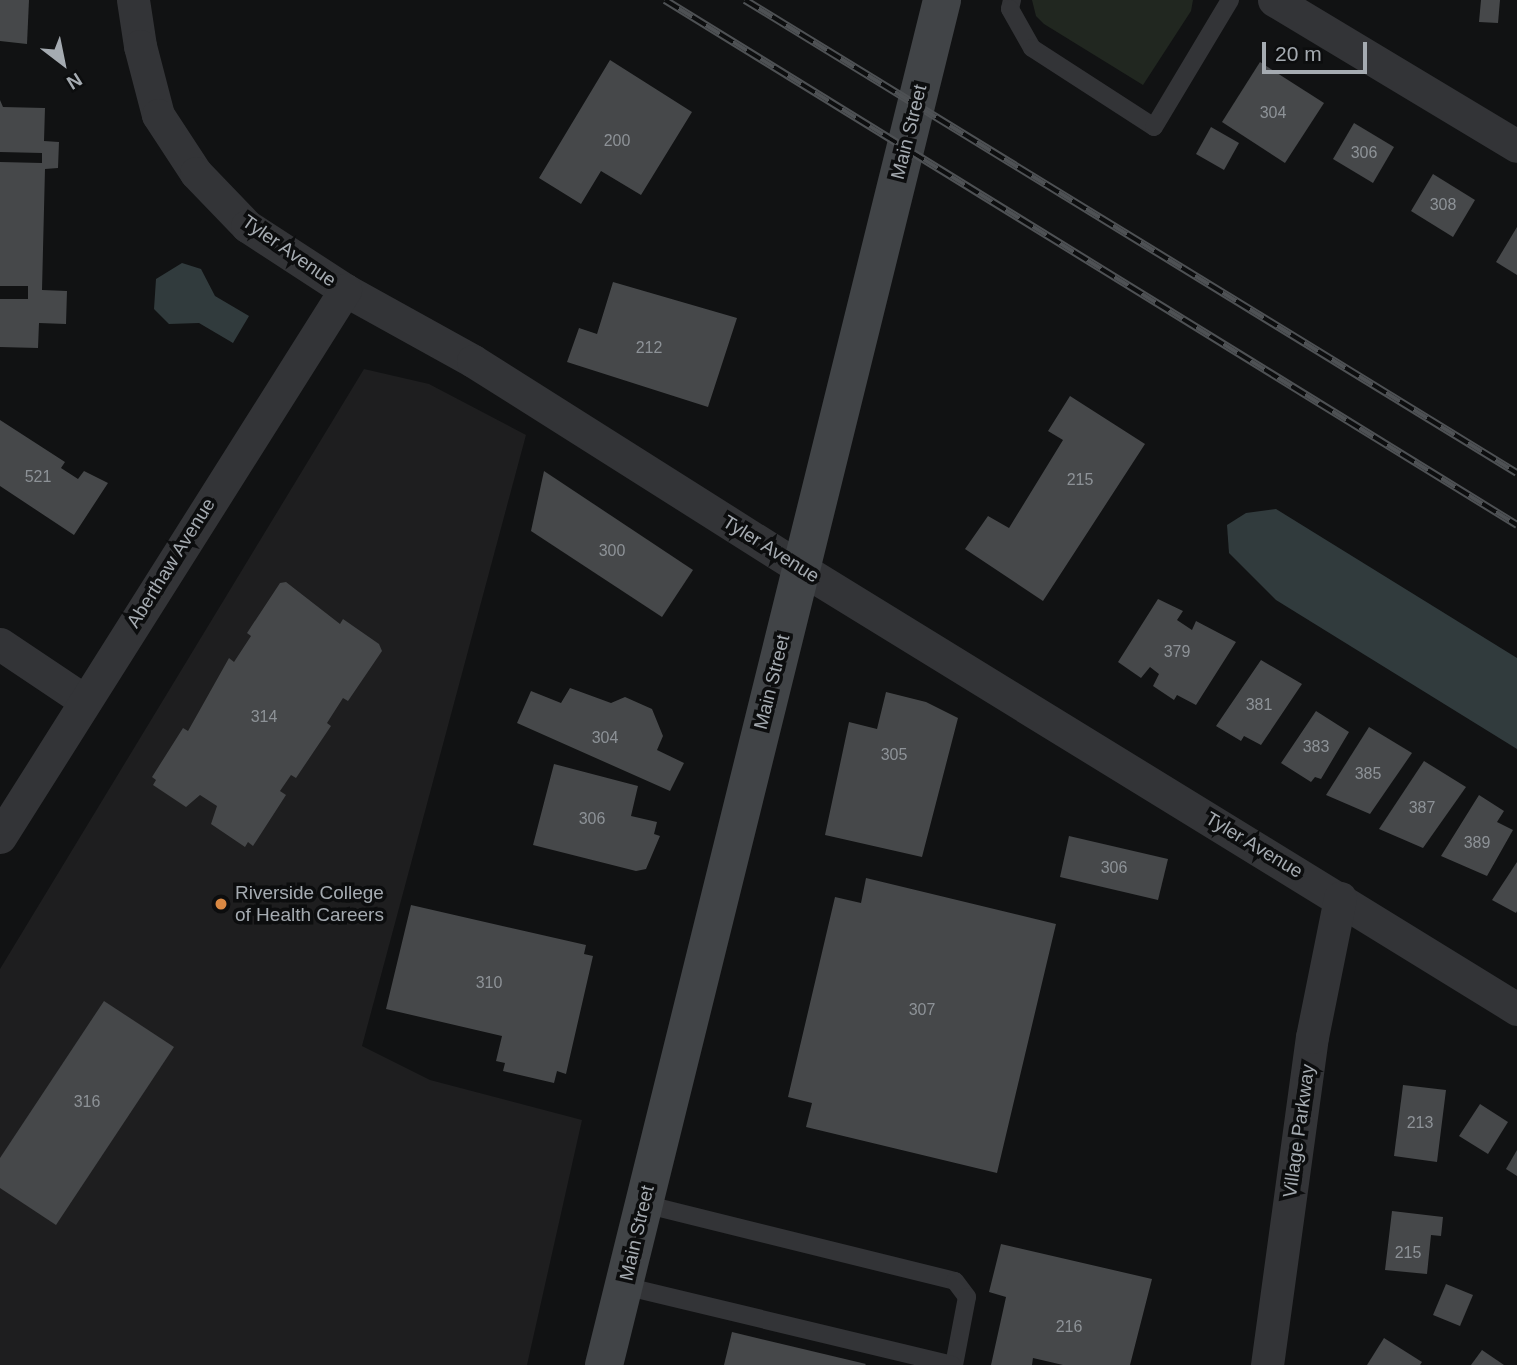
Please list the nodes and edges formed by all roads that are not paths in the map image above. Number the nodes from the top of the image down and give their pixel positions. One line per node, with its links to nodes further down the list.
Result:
1 (134, 0): 7 (street, Tyler Avenue)
2 (942, 0): 8 (main road, Main Street)
3 (1012, 0): 4 (lane)
4 (1230, 0)
5 (1274, 0): 6 (street)
6 (1517, 146)
7 (345, 289): 8 (street, Tyler Avenue); 10 (street, Aberthaw Avenue)
8 (800, 568): 12 (street, Tyler Avenue); 14 (main road, Main Street)
9 (0, 644): 10 (street)
10 (85, 701): 11 (street, Aberthaw Avenue)
11 (0, 837)
12 (1340, 898): 13 (street, Tyler Avenue); 18 (street, Village Parkway)
13 (1517, 1009)
14 (644, 1204): 15 (main road, Main Street); 17 (lane)
15 (624, 1286): 16 (main road, Main Street); 17 (lane)
16 (604, 1365)
17 (953, 1365)
18 (1267, 1365)

